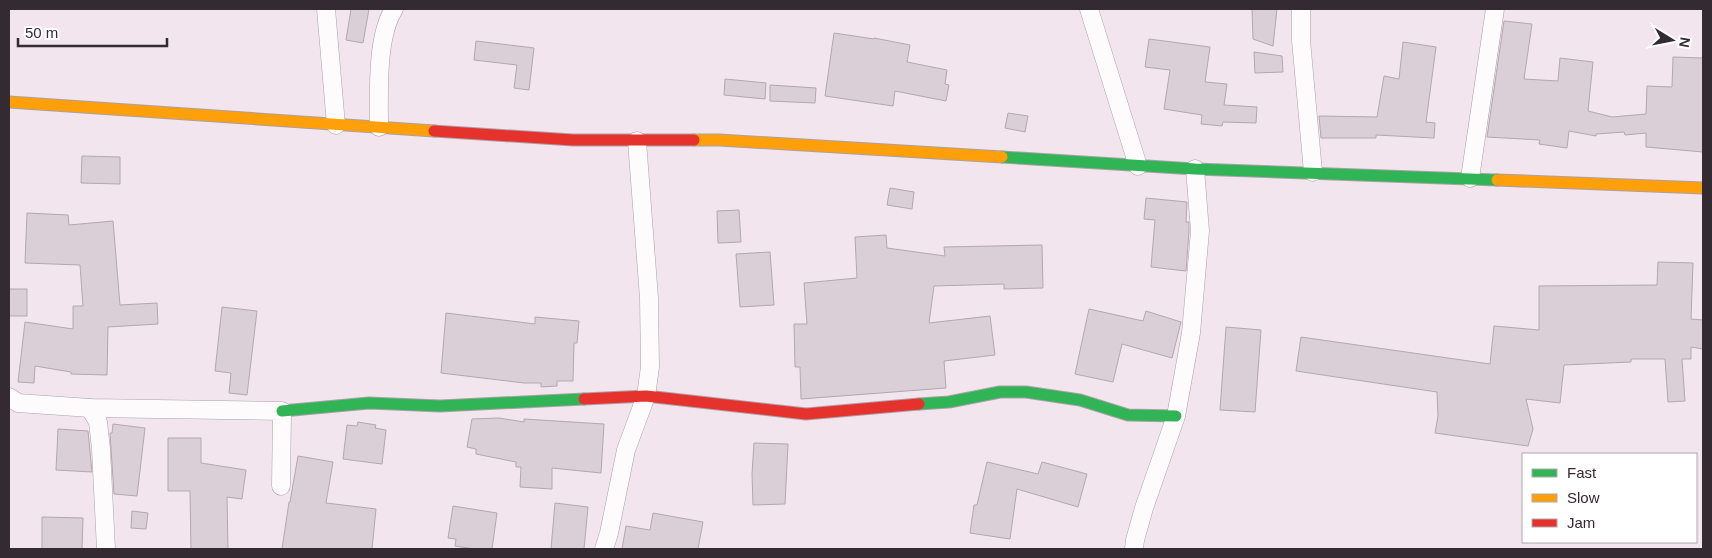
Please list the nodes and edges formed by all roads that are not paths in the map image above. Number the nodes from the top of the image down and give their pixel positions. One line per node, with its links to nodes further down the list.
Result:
1 (326, 9): 7 (street)
2 (394, 9): 8 (street)
3 (1089, 9): 10 (street)
4 (1301, 9): 12 (street)
5 (1495, 9): 13 (street)
6 (9, 102): 7 (main road)
7 (336, 125): 8 (main road)
8 (379, 127): 9 (main road)
9 (637, 142): 10 (main road); 15 (street)
10 (1138, 166): 11 (main road)
11 (1196, 169): 12 (main road); 19 (street)
12 (1313, 172): 13 (main road)
13 (1470, 178): 14 (main road)
14 (1703, 188)
15 (646, 396): 18 (main road); 19 (main road); 23 (street)
16 (9, 397): 17 (street)
17 (90, 408): 18 (street); 22 (street)
18 (282, 411): 20 (street)
19 (1176, 416): 21 (street)
20 (281, 486)
21 (1130, 546)
22 (106, 549)
23 (604, 549)

